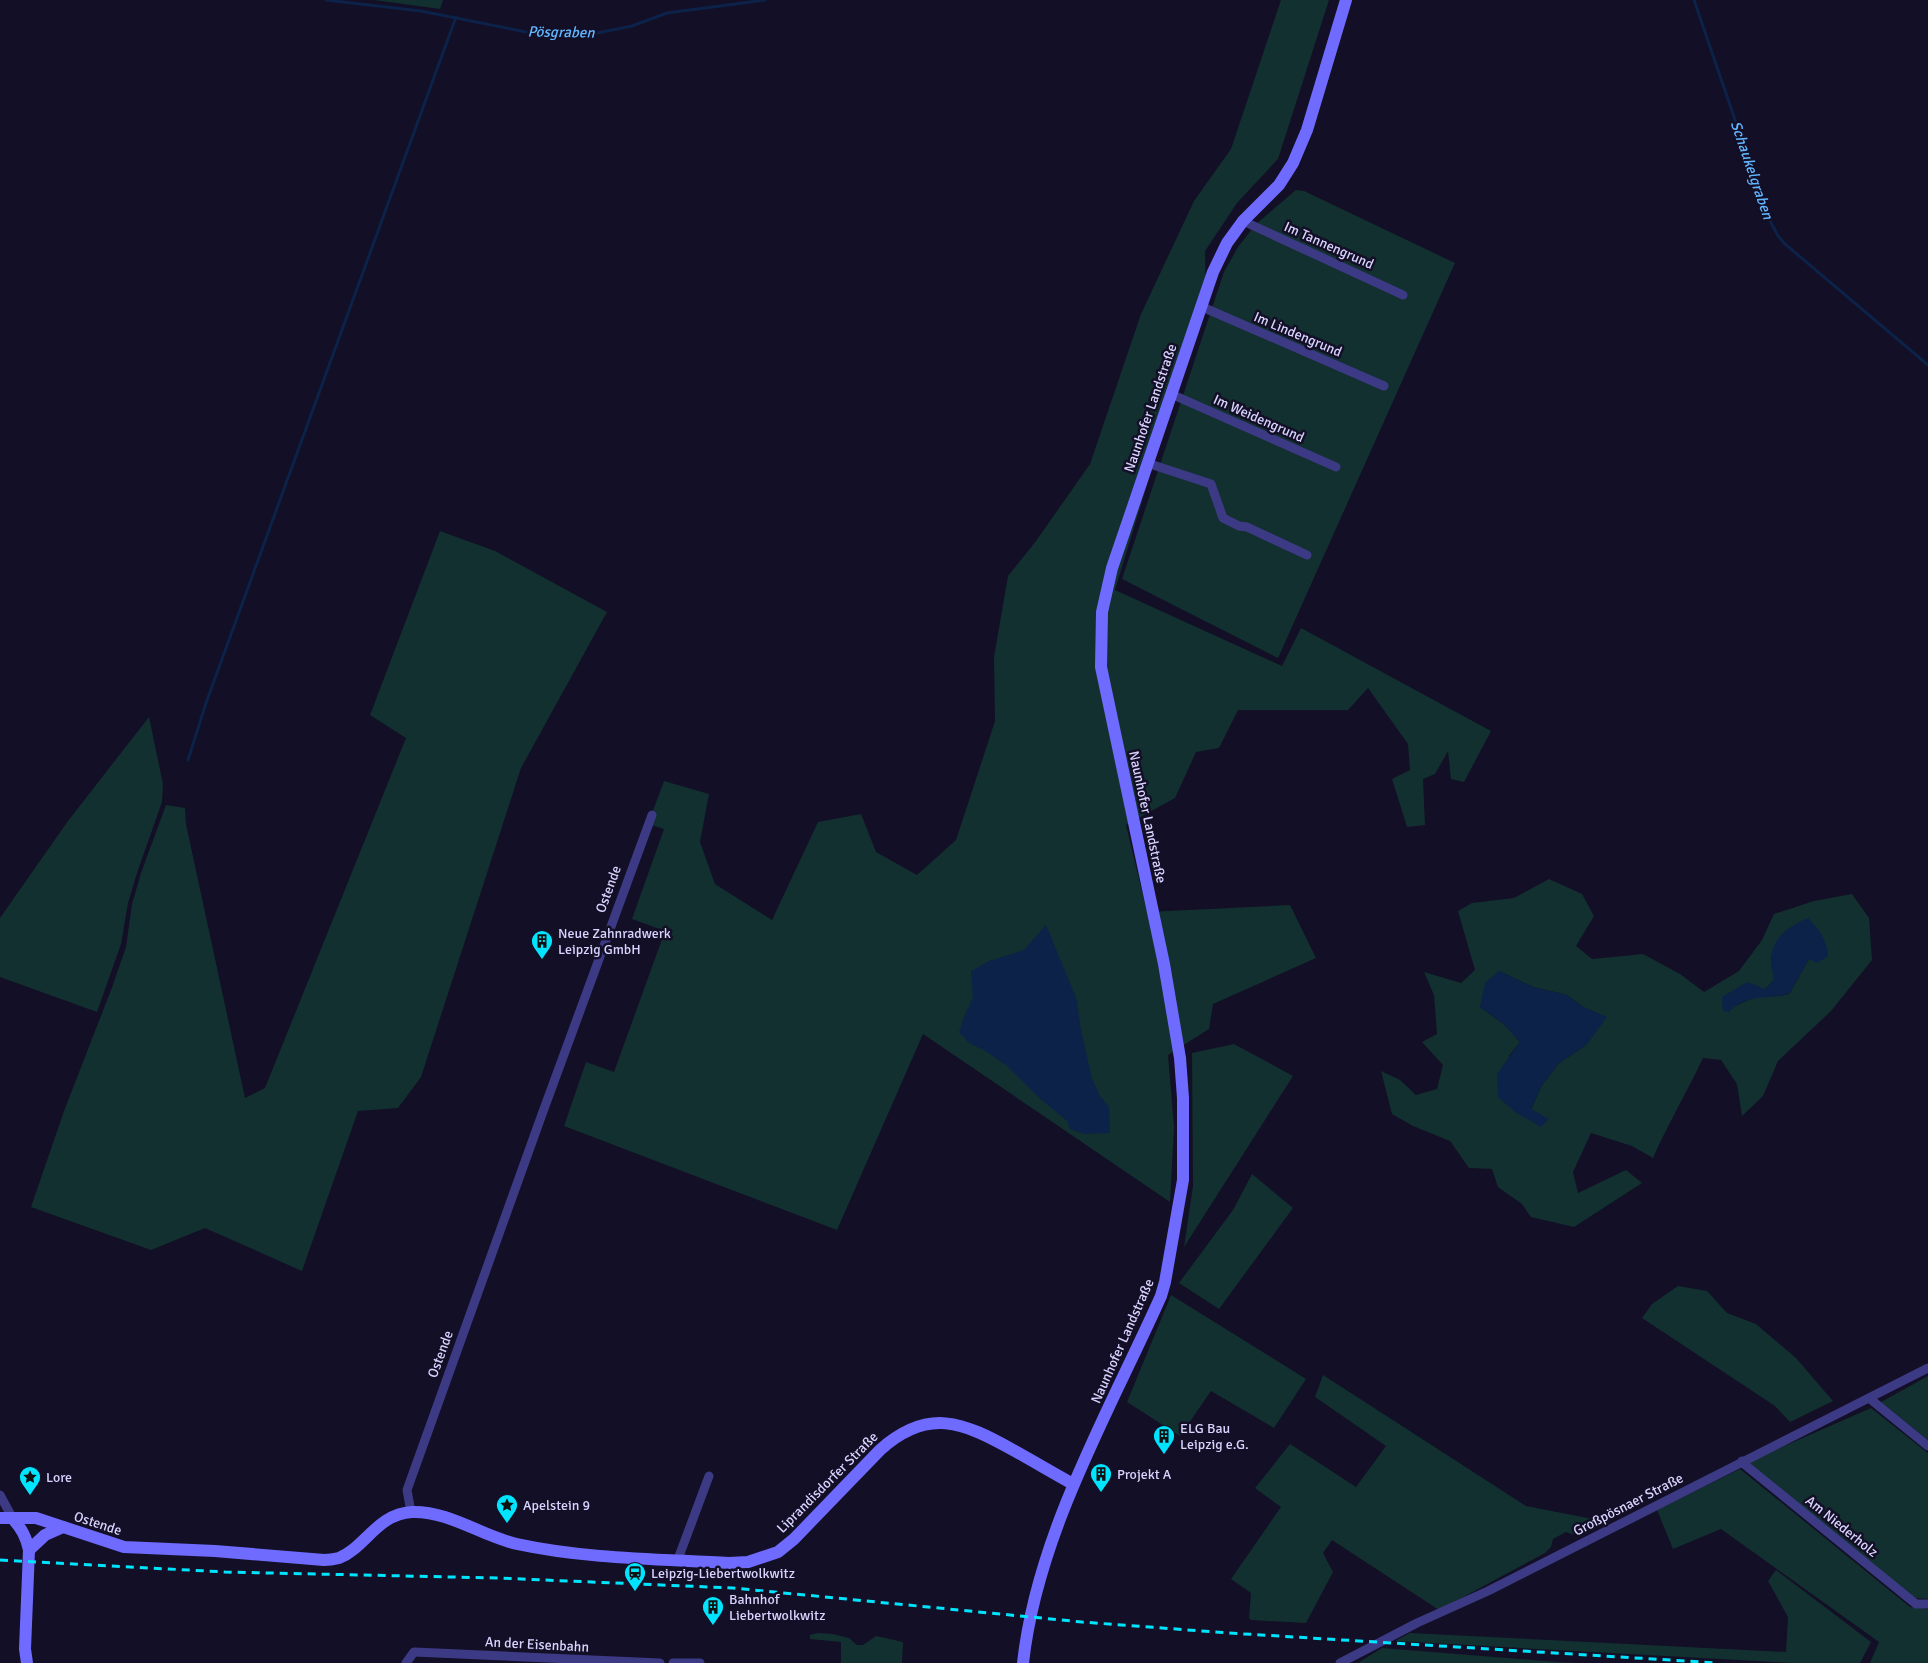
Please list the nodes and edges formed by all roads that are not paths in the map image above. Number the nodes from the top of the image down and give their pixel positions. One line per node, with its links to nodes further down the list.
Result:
1 (1346, 0): 2 (street, Naunhofer Landstraße)
2 (1242, 221): 3 (street, Im Tannengrund); 4 (street, Naunhofer Landstraße)
3 (1403, 294)
4 (1200, 306): 5 (street, Im Lindengrund); 6 (street, Naunhofer Landstraße)
5 (1384, 386)
6 (1170, 394): 7 (street, Naunhofer Landstraße); 8 (street, Im Weidengrund)
7 (1147, 463): 9 (street); 16 (street, Naunhofer Landstraße)
8 (1336, 467)
9 (1307, 555)
10 (652, 815): 18 (street, Ostende)
11 (1928, 1368): 12 (street, Großpösnaer Straße)
12 (1869, 1398): 13 (street); 14 (street, Großpösnaer Straße)
13 (1928, 1446)
14 (1742, 1461): 23 (street, Am Niederholz); 31 (street, Großpösnaer Straße)
15 (709, 1476): 22 (street)
16 (1073, 1484): 22 (street, Liprandisdorfer Straße); 30 (street, Naunhofer Landstraße)
17 (0, 1495): 19 (street)
18 (410, 1512): 20 (street, Ostende); 22 (street, Liprandisdorfer Straße)
19 (6, 1519): 20 (street, Ostende); 21 (street)
20 (63, 1527): 21 (street)
21 (29, 1550): 25 (street)
22 (678, 1559)
23 (1928, 1604)
24 (629, 1662): 26 (street, An der Eisenbahn); 27 (street, An der Eisenbahn)
25 (27, 1663)
26 (406, 1663)
27 (660, 1663)
28 (673, 1663): 29 (street)
29 (700, 1663)
30 (1023, 1663)
31 (1340, 1663)

